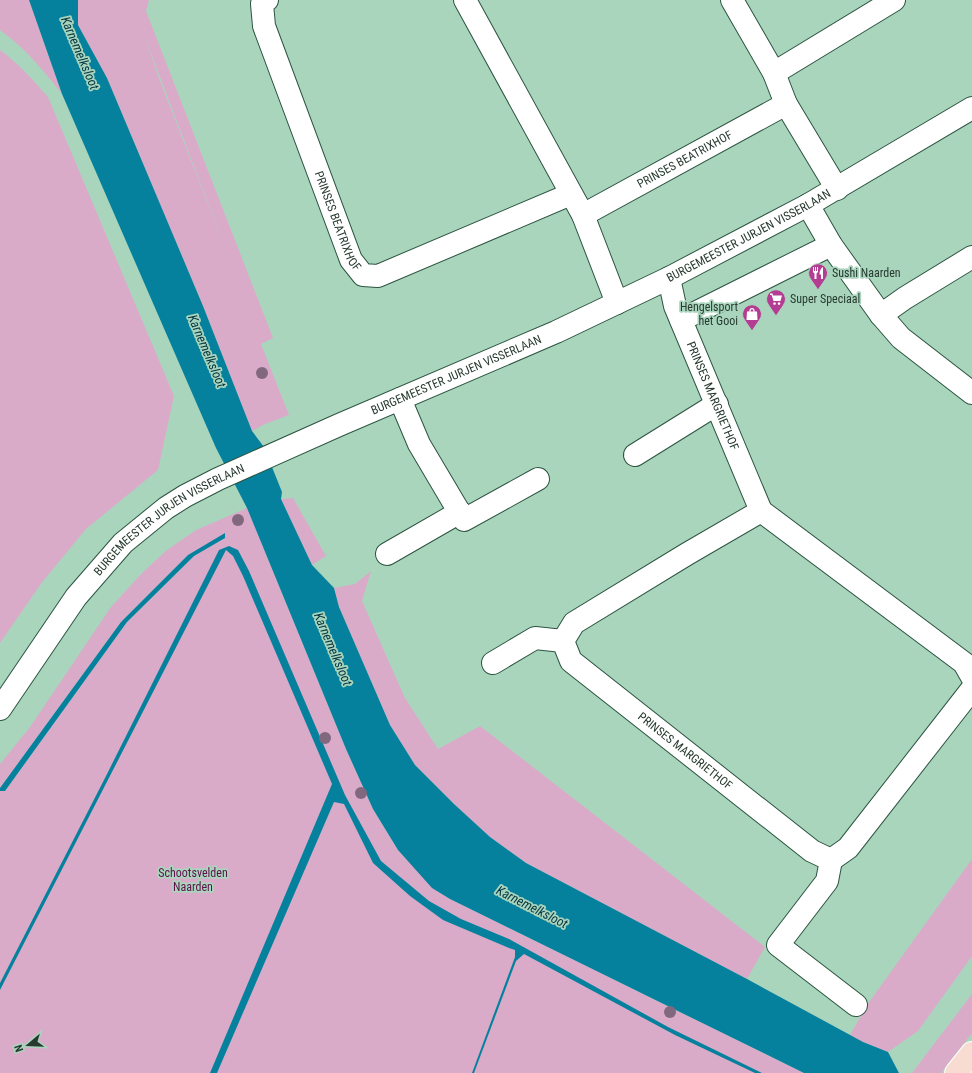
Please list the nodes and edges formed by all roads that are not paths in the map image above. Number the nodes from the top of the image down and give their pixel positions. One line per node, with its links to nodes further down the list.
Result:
1 (267, 0): 9 (street, PRINSES BEATRIXHOF)
2 (465, 0): 9 (street)
3 (732, 0): 5 (street)
4 (894, 0): 5 (street)
5 (774, 73): 6 (street)
6 (786, 104): 8 (street); 11 (street, PRINSES BEATRIXHOF)
7 (972, 108): 8 (street, BURGEMEESTER JURJEN VISSERLAAN)
8 (837, 189): 10 (street, BURGEMEESTER JURJEN VISSERLAAN)
9 (571, 194): 11 (street)
10 (808, 205): 12 (street); 14 (street, BURGEMEESTER JURJEN VISSERLAAN)
11 (583, 215): 15 (street)
12 (831, 245): 16 (street); 17 (street)
13 (972, 257): 16 (street)
14 (669, 278): 15 (street, BURGEMEESTER JURJEN VISSERLAAN); 17 (street, PRINSES MARGRIETHOF)
15 (617, 303): 19 (street, BURGEMEESTER JURJEN VISSERLAAN)
16 (881, 315): 18 (street)
17 (681, 320): 20 (street, PRINSES MARGRIETHOF)
18 (972, 393)
19 (400, 399): 24 (street); 30 (street, BURGEMEESTER JURJEN VISSERLAAN)
20 (717, 404): 21 (street); 23 (street, PRINSES MARGRIETHOF)
21 (635, 454)
22 (538, 479): 24 (street)
23 (761, 511): 26 (street); 28 (street)
24 (460, 512): 25 (street)
25 (387, 554)
26 (563, 641): 27 (street); 31 (street, PRINSES MARGRIETHOF)
27 (493, 663)
28 (972, 677)
29 (972, 689): 31 (street)
30 (0, 709)
31 (831, 860): 32 (street)
32 (856, 1005)
33 (972, 1053): 34 (main road)
34 (956, 1073)

